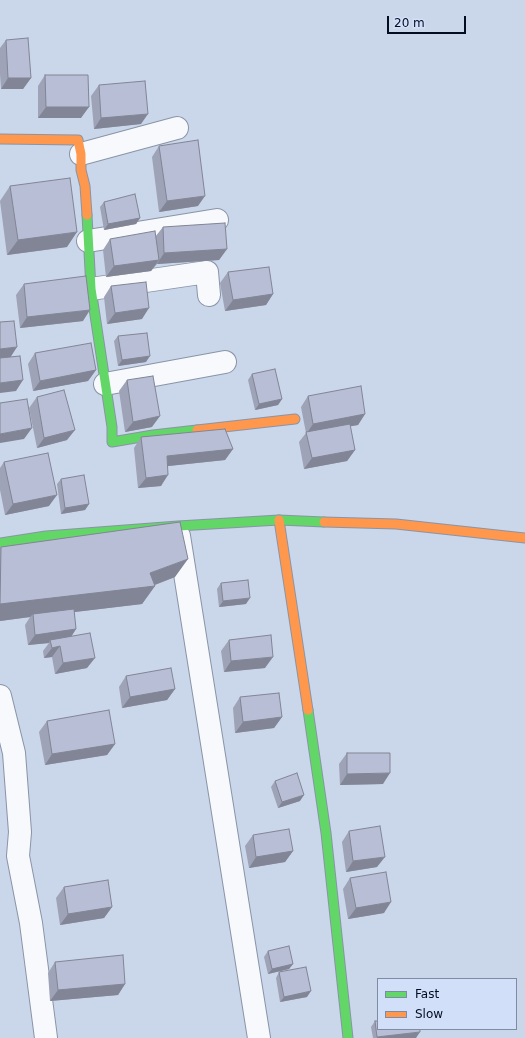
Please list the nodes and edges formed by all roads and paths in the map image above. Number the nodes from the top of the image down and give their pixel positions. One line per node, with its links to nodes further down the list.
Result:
1 (176, 128): 3 (street)
2 (0, 138): 3 (street)
3 (81, 154): 5 (street)
4 (217, 220): 5 (street)
5 (88, 241): 6 (street)
6 (91, 289): 7 (street); 9 (street)
7 (209, 294)
8 (225, 362): 9 (street)
9 (105, 384): 10 (street)
10 (295, 419)
11 (279, 520): 12 (street); 13 (street); 18 (street)
12 (178, 526): 14 (street); 17 (street)
13 (525, 538)
14 (0, 543)
15 (0, 696): 16 (street)
16 (46, 1038)
17 (259, 1038)
18 (348, 1038)

